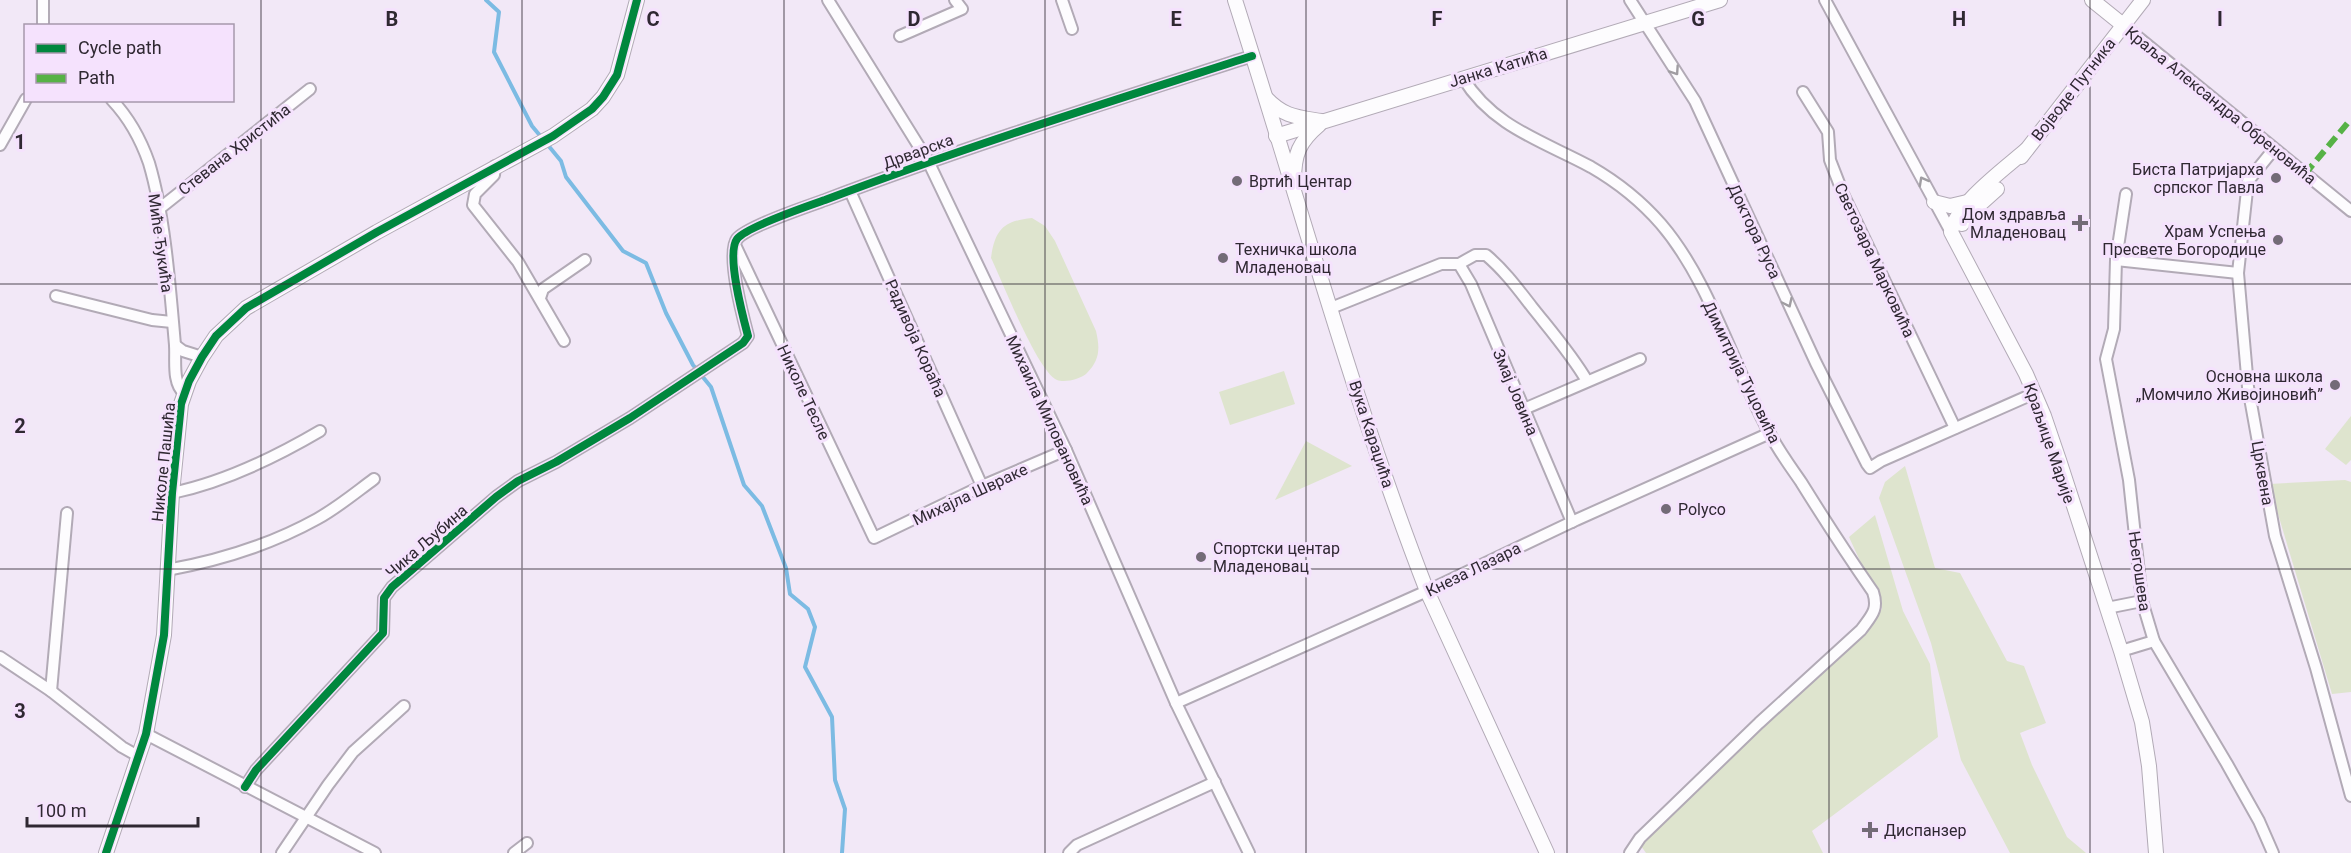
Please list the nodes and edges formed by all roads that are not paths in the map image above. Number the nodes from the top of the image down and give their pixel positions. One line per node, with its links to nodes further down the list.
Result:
1 (43, 0): 13 (street)
2 (637, 0): 30 (street, Николе Пашића)
3 (828, 0): 29 (street, Михаила Миловановића)
4 (955, 0): 16 (street)
5 (1062, 0): 15 (street)
6 (1235, 0): 17 (street, Вука Караџића)
7 (1630, 0): 12 (street, Доктора Руса)
8 (1720, 0): 12 (street, Јанка Катића)
9 (1825, 0): 34 (street, Краљице Марије, one-way to 9)
10 (2092, 0): 14 (street, Краља Александра Обреновића)
11 (2143, 0): 14 (street, Војводе Путника)
12 (1642, 22): 18 (street, Јанка Катића); 56 (street, Доктора Руса, one-way to 56)
13 (43, 24)
14 (2123, 26): 27 (street, Краља Александра Обреновића); 28 (street, Војводе Путника)
15 (1072, 29)
16 (900, 36)
17 (1252, 57): 21 (street, Вука Караџића); 29 (street, Дрварска)
18 (1463, 78): 24 (street, Јанка Катића); 58 (street, Димитрија Туцовића)
19 (310, 89): 36 (street, Стевана Христића)
20 (1803, 92): 56 (street, Светозара Марковића)
21 (1264, 94): 24 (street); 25 (street, Вука Караџића)
22 (24, 102): 26 (street)
23 (114, 102): 36 (street, Миће Ђукића)
24 (1323, 122): 25 (street, Јанка Катића); 33 (street)
25 (1276, 136): 33 (street, Вука Караџића)
26 (0, 145)
27 (2274, 149): 37 (street, Краља Александра Обреновића); 43 (street, Црквена)
28 (2026, 150): 35 (street, Војводе Путника); 38 (street, Војводе Путника)
29 (928, 161): 31 (street, Дрварска); 59 (street, Михаила Миловановића)
30 (495, 166): 45 (street); 50 (street, Николе Пашића)
31 (850, 191): 39 (street, Дрварска); 61 (street, Радивоја Кораћа)
32 (2126, 194): 41 (street, Његошева)
33 (1294, 195): 46 (street, Вука Караџића)
34 (1934, 202): 35 (street); 38 (street, Краљице Марије)
35 (1967, 202): 38 (street, Војводе Путника)
36 (159, 209): 47 (street, Миће Ђукића)
37 (2351, 211)
38 (1954, 236): 54 (street, Краљице Марије)
39 (735, 245): 65 (street, Николе Тесле); 79 (street, Чика Љубина)
40 (585, 260): 45 (street)
41 (2116, 260): 43 (street); 68 (street, Његошева)
42 (1459, 264): 46 (street); 52 (street); 55 (street, Змај Јовина)
43 (2238, 273): 80 (street, Црквена)
44 (57, 296): 47 (street)
45 (540, 298): 48 (street)
46 (1331, 308): 67 (street, Вука Караџића)
47 (172, 322): 49 (street, Миће Ђукића)
48 (564, 340)
49 (175, 345): 50 (street); 53 (street, Миће Ђукића)
50 (202, 357): 53 (street, Николе Пашића)
51 (1640, 359): 52 (street)
52 (1587, 381): 55 (street)
53 (184, 393): 62 (street, Николе Пашића)
54 (2035, 393): 56 (street); 69 (street, Краљице Марије)
55 (1524, 409): 64 (street, Змај Јовина)
56 (1955, 428)
57 (320, 430): 62 (street)
58 (1770, 434): 64 (street, Кнеза Лазара); 90 (street, Димитрија Туцовића)
59 (1066, 450): 61 (street, Михајла Швраке); 74 (street, Михаила Миловановића)
60 (374, 479): 66 (street)
61 (982, 486): 65 (street, Михајла Швраке)
62 (172, 493): 66 (street, Николе Пашића)
63 (67, 513): 73 (street)
64 (1572, 522): 67 (street, Кнеза Лазара)
65 (874, 538)
66 (167, 570): 76 (street, Николе Пашића)
67 (1427, 591): 74 (street, Кнеза Лазара); 89 (street, Вука Караџића)
68 (2142, 601): 69 (street); 70 (street, Његошева)
69 (2107, 608): 71 (street, Краљице Марије)
70 (2154, 641): 71 (street); 92 (street, Његошева)
71 (2121, 651): 91 (street, Краљице Марије)
72 (0, 657): 73 (street)
73 (51, 690): 77 (street)
74 (1176, 703): 78 (street, Михаила Миловановића)
75 (404, 706): 81 (street)
76 (146, 734): 77 (street, Николе Пашића); 79 (street)
77 (138, 756): 83 (street, Николе Пашића)
78 (1215, 782): 87 (street); 88 (street, Михаила Миловановића)
79 (245, 787): 81 (street)
80 (2351, 796)
81 (305, 817): 84 (street); 85 (street)
82 (527, 843): 86 (street)
83 (106, 853)
84 (282, 853)
85 (375, 853)
86 (514, 853)
87 (1069, 853)
88 (1249, 853)
89 (1547, 853)
90 (1630, 853)
91 (2156, 853)
92 (2273, 853)

